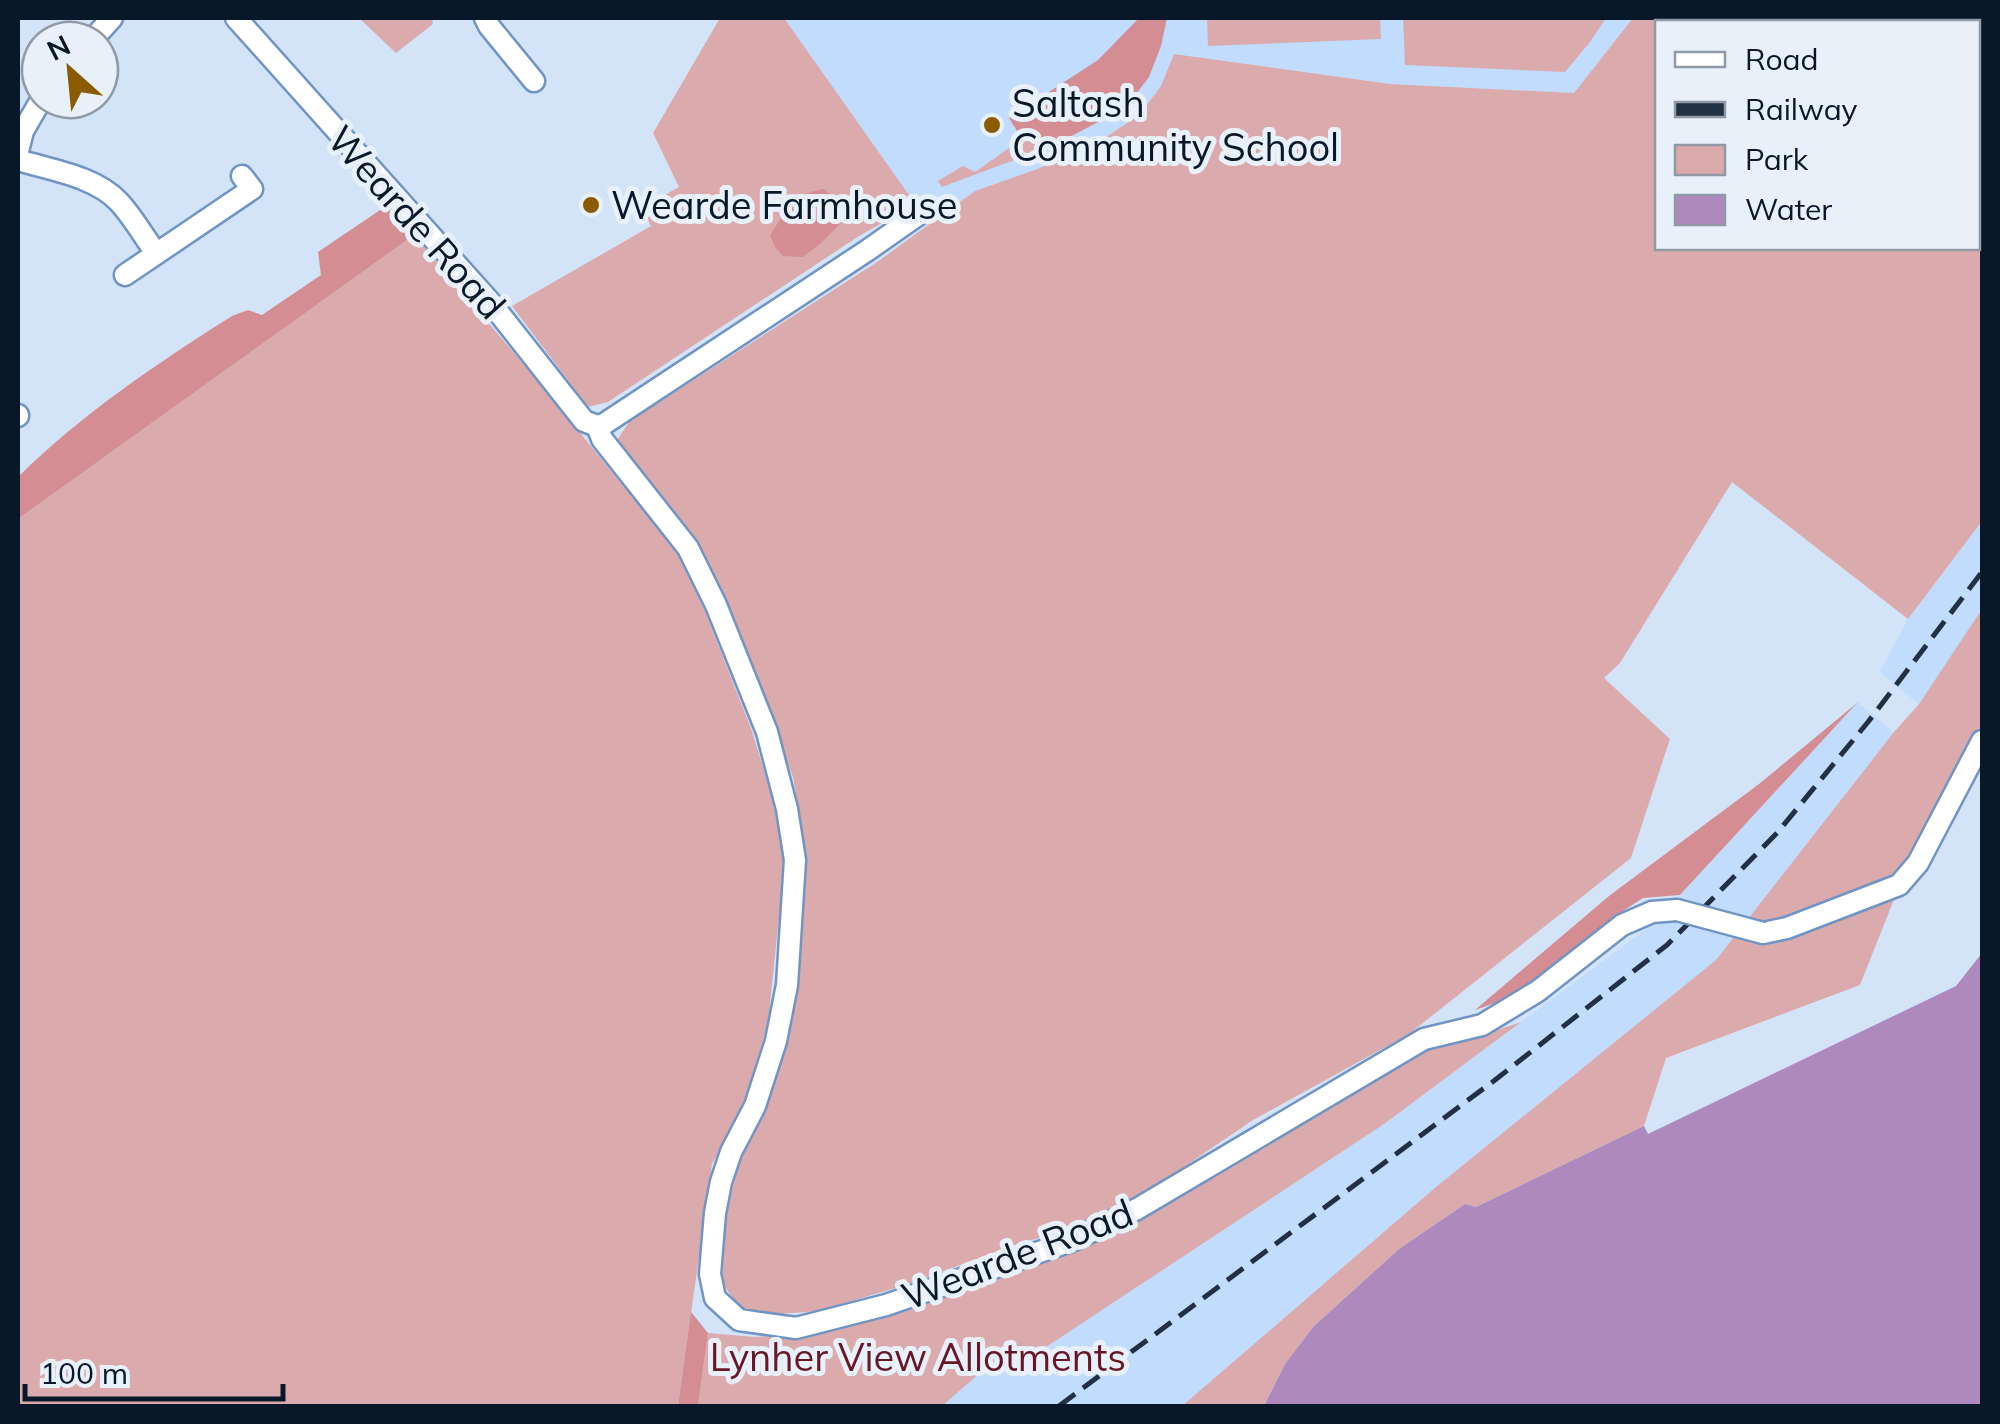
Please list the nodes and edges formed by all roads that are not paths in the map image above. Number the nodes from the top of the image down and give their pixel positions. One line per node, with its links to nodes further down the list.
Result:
1 (236, 18): 11 (street, Wearde Road)
2 (485, 18): 3 (street)
3 (534, 81)
4 (29, 120): 5 (street)
5 (18, 151)
6 (18, 160): 9 (street)
7 (242, 176): 9 (street)
8 (925, 210): 11 (street)
9 (156, 253): 10 (street)
10 (126, 275)
11 (597, 426): 12 (street, Wearde Road, bridge)
12 (1982, 741)

